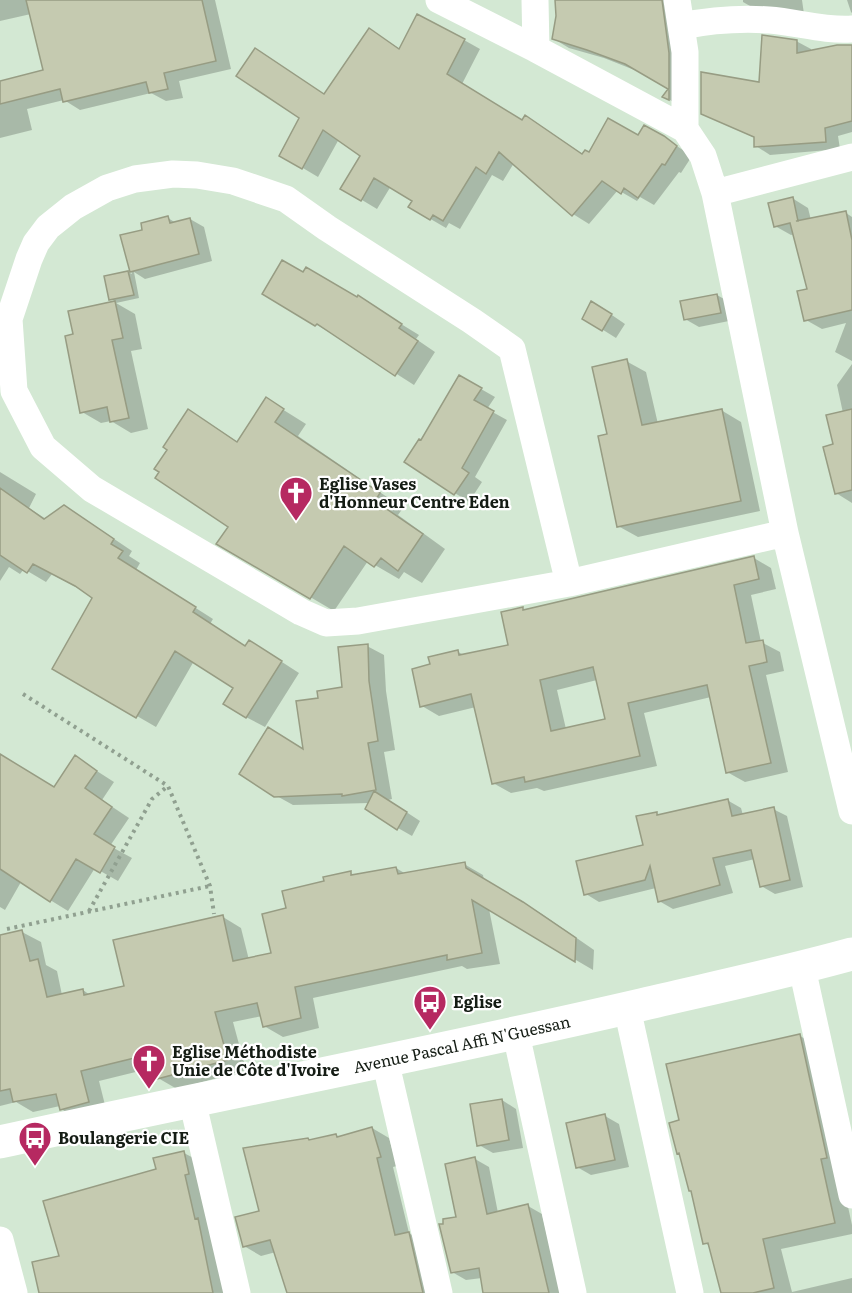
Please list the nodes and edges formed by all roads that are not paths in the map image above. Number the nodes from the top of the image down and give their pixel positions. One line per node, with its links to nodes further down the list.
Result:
1 (439, 0): 6 (street)
2 (536, 0): 6 (street)
3 (797, 12): 4 (street); 5 (street)
4 (679, 13): 7 (street)
5 (852, 29)
6 (536, 49): 7 (street)
7 (685, 129): 9 (street)
8 (852, 157): 9 (street)
9 (715, 193): 10 (street)
10 (785, 533): 11 (street); 12 (street)
11 (569, 583): 11 (street)
12 (852, 811)
13 (852, 954): 14 (street, Avenue Pascal Affi N'Guessan)
14 (802, 968): 15 (street, Avenue Pascal Affi N'Guessan); 20 (street)
15 (627, 1008): 16 (street, Avenue Pascal Affi N'Guessan); 26 (street)
16 (516, 1034): 17 (street, Avenue Pascal Affi N'Guessan); 25 (street)
17 (385, 1060): 18 (street, Avenue Pascal Affi N'Guessan); 24 (street)
18 (192, 1100): 19 (street, Avenue Pascal Affi N'Guessan); 23 (street)
19 (0, 1142)
20 (852, 1195)
21 (0, 1240): 22 (street)
22 (14, 1293)
23 (237, 1293)
24 (439, 1293)
25 (573, 1293)
26 (690, 1293)

